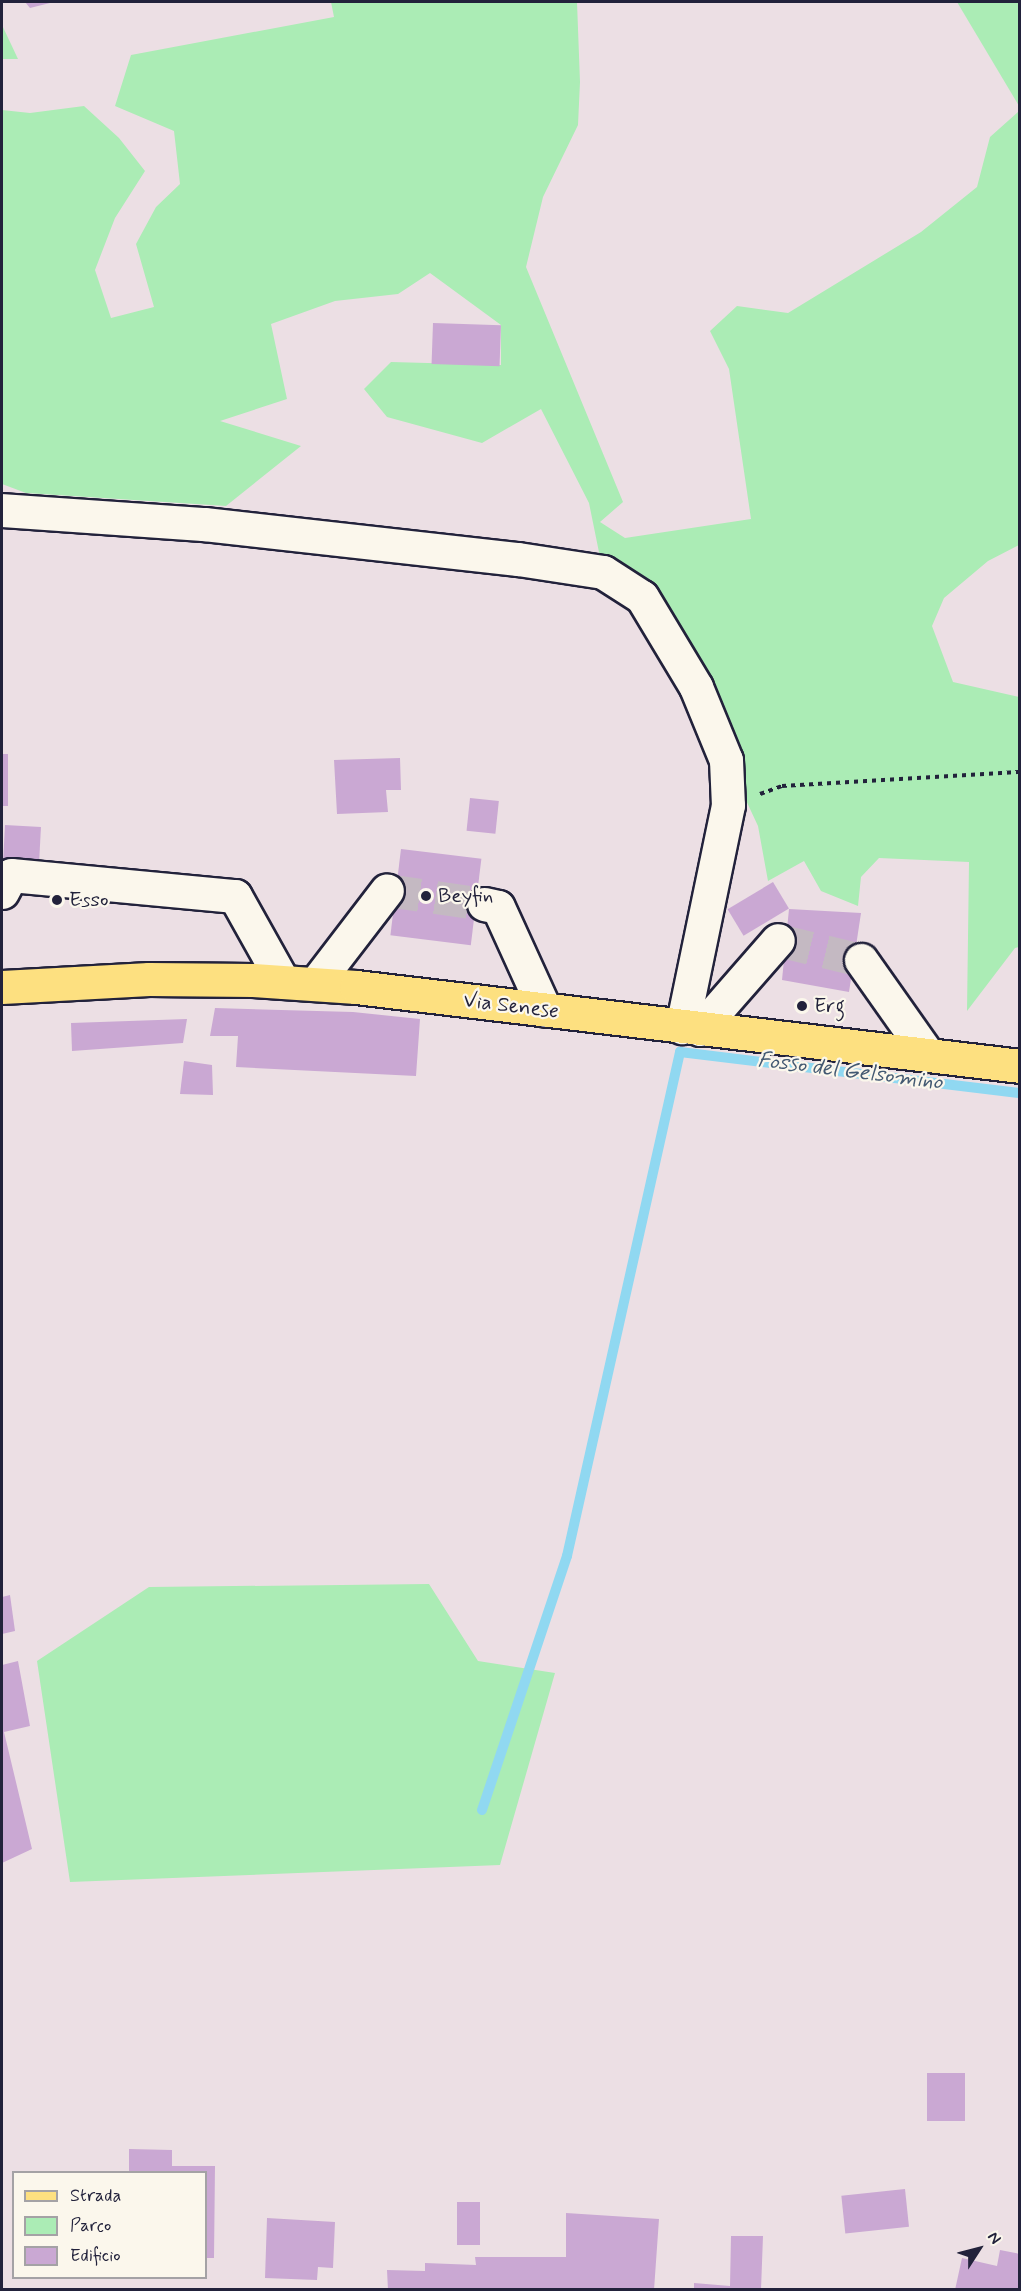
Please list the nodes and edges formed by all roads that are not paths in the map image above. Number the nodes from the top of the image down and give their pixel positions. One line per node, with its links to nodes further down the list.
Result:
1 (2, 510): 11 (lane)
2 (387, 890): 8 (lane)
3 (2, 892): 7 (lane)
4 (484, 904): 10 (lane)
5 (778, 940): 11 (lane)
6 (861, 960): 12 (lane)
7 (283, 982): 8 (main road, Via Senese); 9 (main road, Via Senese)
8 (315, 984): 10 (main road, Via Senese)
9 (2, 987)
10 (546, 1010): 11 (main road, Via Senese)
11 (691, 1028): 12 (main road, Via Senese)
12 (928, 1055): 13 (main road, Via Senese)
13 (1020, 1066)

